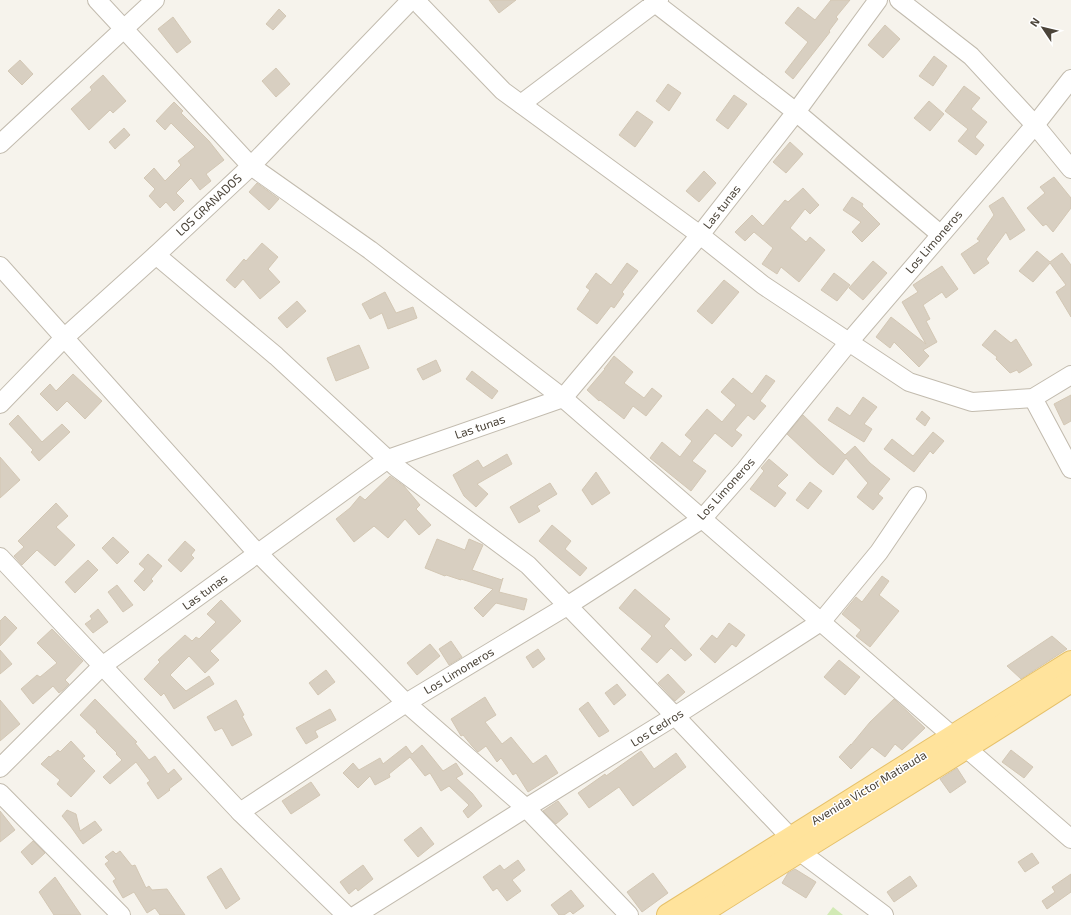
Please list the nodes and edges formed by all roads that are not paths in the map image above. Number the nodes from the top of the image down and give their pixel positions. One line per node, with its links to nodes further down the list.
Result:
1 (97, 0): 8 (street)
2 (155, 0): 8 (street)
3 (411, 0): 14 (street, LOS GRANADOS)
4 (417, 0): 10 (street)
5 (878, 0): 11 (street, Las tunas)
6 (898, 0): 12 (street)
7 (656, 1): 10 (street); 11 (street)
8 (124, 29): 13 (street); 14 (street)
9 (1071, 79): 12 (street, Los Limoneros)
10 (522, 104): 17 (street)
11 (796, 112): 16 (street); 17 (street, Las tunas)
12 (1035, 125): 15 (street); 16 (street, Los Limoneros)
13 (0, 144)
14 (251, 166): 18 (street, LOS GRANADOS); 23 (street)
15 (1071, 169)
16 (940, 234): 21 (street, Los Limoneros)
17 (700, 235): 21 (street); 23 (street, Las tunas)
18 (156, 255): 20 (street, LOS GRANADOS); 26 (street)
19 (0, 266): 20 (street)
20 (64, 338): 25 (street, LOS GRANADOS); 30 (street)
21 (849, 342): 24 (street); 29 (street, Los Limoneros)
22 (1071, 375): 24 (street)
23 (563, 398): 26 (street, Las tunas); 29 (street)
24 (1033, 398): 27 (street)
25 (0, 404)
26 (388, 459): 30 (street, Las tunas); 32 (street)
27 (1071, 469)
28 (917, 496): 33 (street, Los Cedros)
29 (702, 520): 32 (street, Los Limoneros); 33 (street)
30 (258, 553): 35 (street, Las tunas); 37 (street)
31 (0, 557): 35 (street)
32 (567, 606): 37 (street, Los Limoneros); 38 (street)
33 (822, 621): 38 (street, Los Cedros); 39 (street)
34 (1071, 662): 39 (main road, Avenida Victor Matiauda)
35 (102, 666): 40 (street, Las tunas); 43 (street)
36 (1071, 681): 39 (main road, Avenida Victor Matiauda)
37 (406, 702): 42 (street); 43 (street, Los Limoneros)
38 (676, 716): 42 (street, Los Cedros); 45 (street)
39 (961, 742): 44 (street); 45 (main road, Avenida Victor Matiauda)
40 (0, 768)
41 (0, 793): 46 (street)
42 (526, 808): 48 (street, Los Cedros); 49 (street)
43 (240, 812): 47 (street)
44 (1071, 839)
45 (795, 844): 50 (main road, Avenida Victor Matiauda); 51 (main road, Avenida Victor Matiauda); 52 (street)
46 (121, 915)
47 (346, 915)
48 (356, 915)
49 (628, 915)
50 (668, 915)
51 (698, 915)
52 (884, 915)

